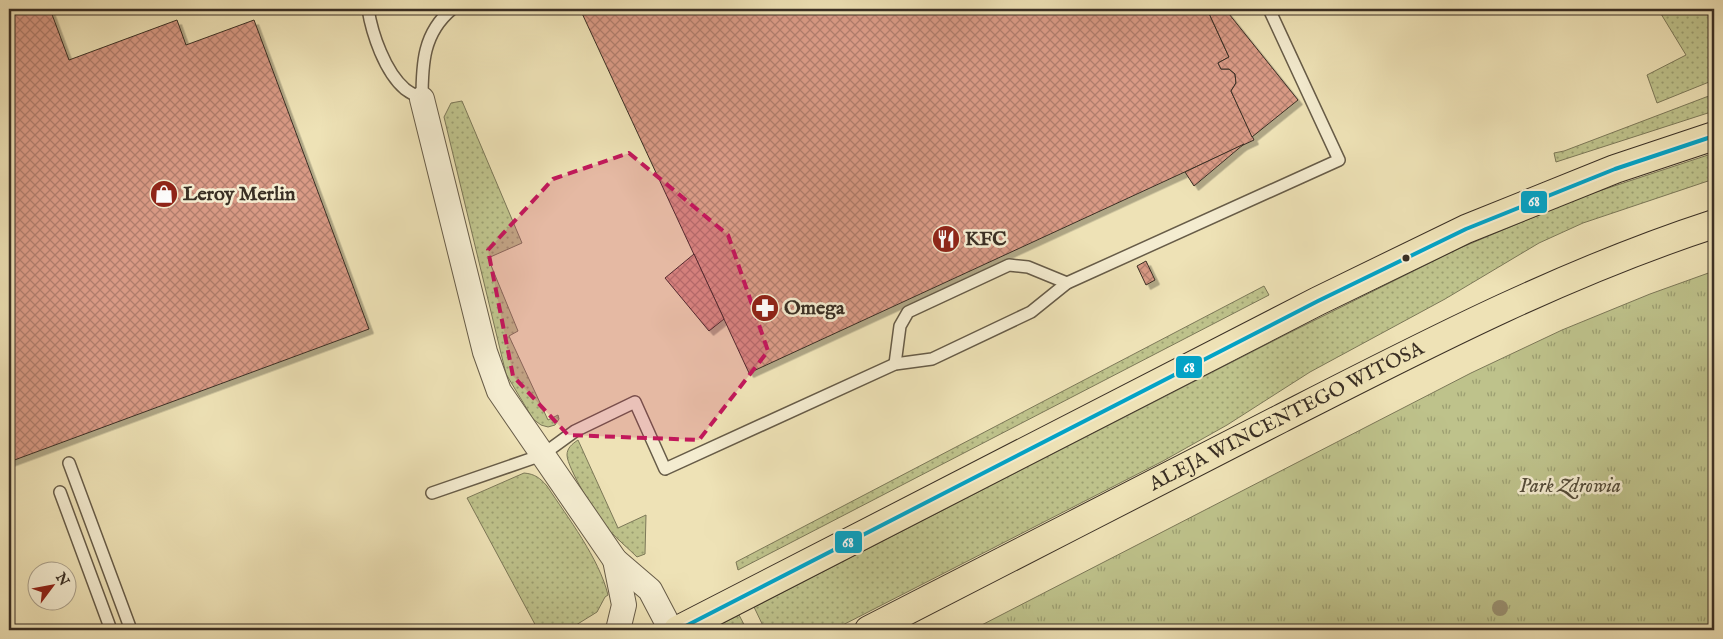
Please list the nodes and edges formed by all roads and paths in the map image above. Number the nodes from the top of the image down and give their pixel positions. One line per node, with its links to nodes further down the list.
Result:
1 (368, 9): 4 (lane)
2 (452, 9): 4 (lane)
3 (1269, 9): 7 (lane)
4 (422, 99): 9 (street)
5 (1714, 136): 18 (main road)
6 (1714, 224): 19 (main road, ALEJA WINCENTEGO WITOSA)
7 (1066, 283): 8 (lane); 8 (lane)
8 (895, 364): 9 (lane)
9 (542, 455): 12 (lane); 13 (street)
10 (69, 462): 15 (lane)
11 (60, 492): 14 (lane)
12 (432, 493)
13 (615, 560): 16 (street); 17 (street)
14 (111, 630)
15 (131, 630)
16 (618, 630)
17 (671, 630)
18 (678, 630)
19 (868, 630)

